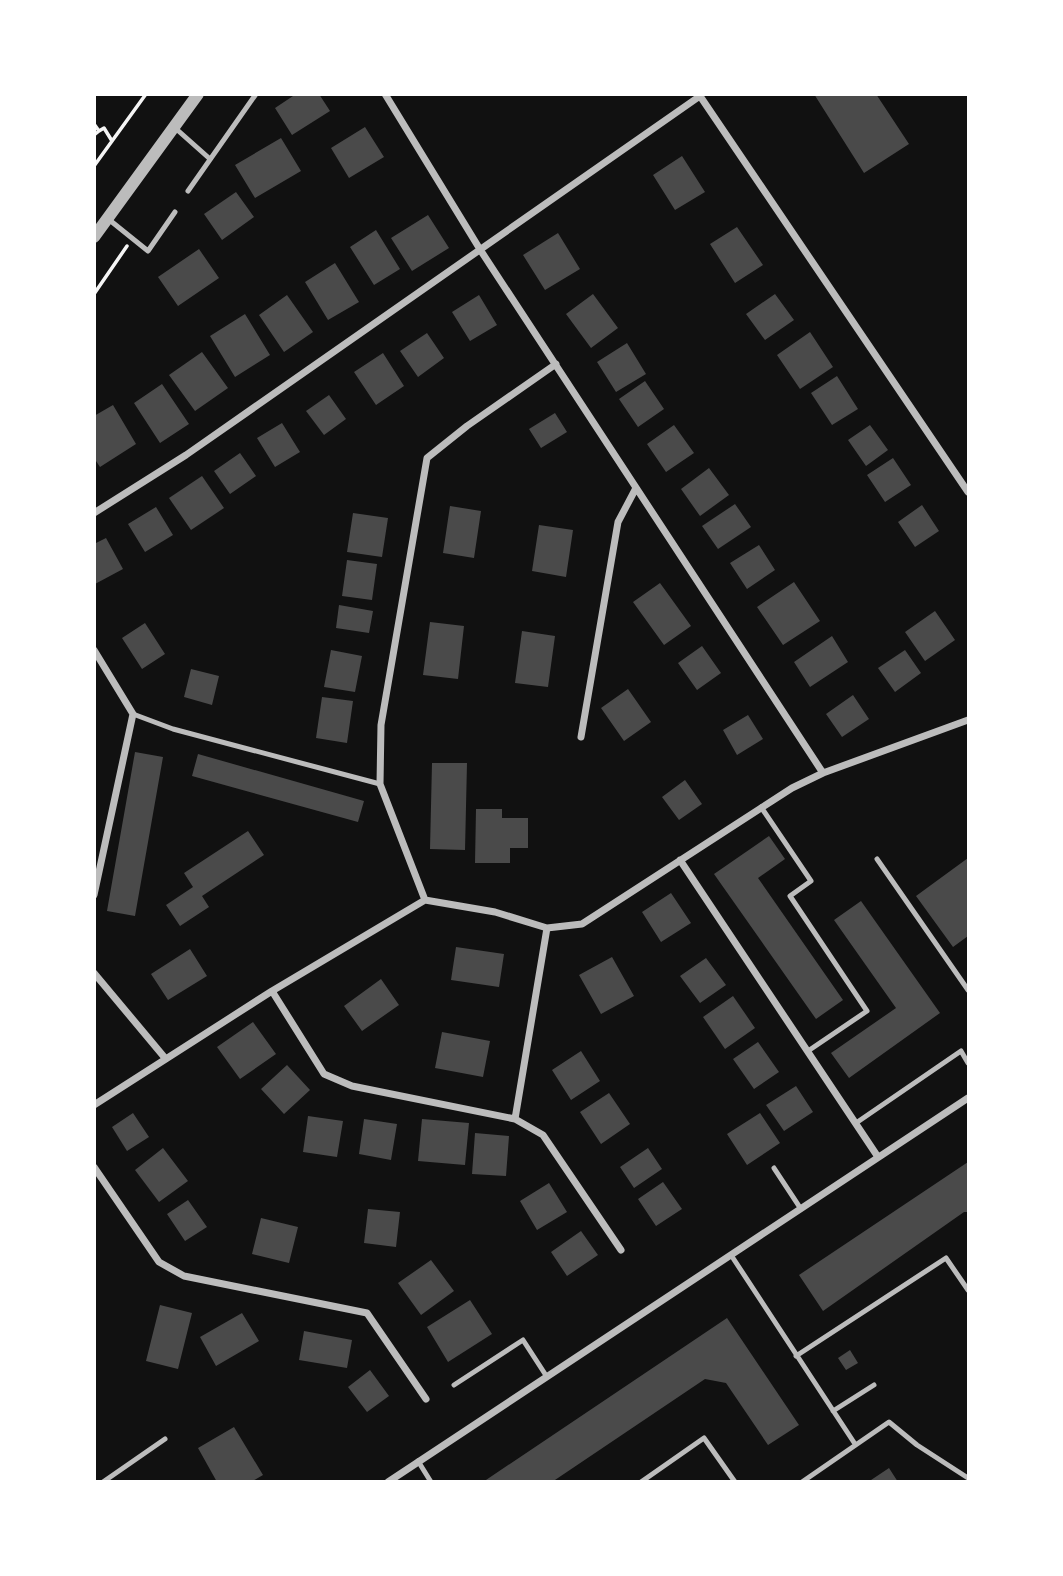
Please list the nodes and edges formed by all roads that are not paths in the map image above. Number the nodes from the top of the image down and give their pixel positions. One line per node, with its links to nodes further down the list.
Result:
1 (198, 94): 4 (street)
2 (256, 94): 5 (lane)
3 (385, 94): 10 (street)
4 (174, 127): 5 (lane); 8 (street)
5 (211, 159): 6 (lane)
6 (188, 191)
7 (175, 212): 8 (lane)
8 (107, 218): 9 (street)
9 (94, 237)
10 (481, 251): 11 (street); 13 (street); 14 (street)
11 (556, 365): 12 (street); 20 (street)
12 (635, 488): 18 (street); 19 (street)
13 (968, 492)
14 (94, 513)
15 (94, 650): 16 (street)
16 (133, 715): 20 (lane); 24 (street)
17 (968, 720): 19 (street)
18 (581, 737)
19 (823, 773): 21 (street)
20 (380, 784): 25 (street)
21 (761, 807): 23 (street); 30 (lane)
22 (877, 859): 28 (lane)
23 (680, 860): 26 (street); 30 (street)
24 (94, 895)
25 (425, 900): 26 (street); 29 (street)
26 (547, 928): 35 (street)
27 (94, 973): 31 (street)
28 (968, 990)
29 (272, 991): 31 (street); 35 (street)
30 (808, 1051): 36 (street)
31 (166, 1058): 34 (street)
32 (968, 1063): 36 (lane)
33 (968, 1098): 37 (street)
34 (94, 1105)
35 (515, 1119): 41 (street)
36 (856, 1123): 37 (street)
37 (878, 1157): 40 (street)
38 (94, 1167): 48 (street)
39 (774, 1168): 40 (lane)
40 (801, 1209): 42 (street)
41 (621, 1250)
42 (731, 1255): 44 (lane); 45 (street)
43 (968, 1290): 44 (lane)
44 (796, 1356): 49 (lane)
45 (547, 1377): 46 (lane); 52 (street)
46 (454, 1385)
47 (874, 1385): 49 (lane)
48 (426, 1399)
49 (833, 1411): 51 (lane)
50 (166, 1439): 54 (lane)
51 (855, 1444): 53 (lane); 59 (lane)
52 (418, 1461): 55 (street); 56 (lane)
53 (968, 1478)
54 (103, 1482)
55 (388, 1482)
56 (431, 1482)
57 (641, 1482): 58 (lane)
58 (735, 1482)
59 (802, 1482)

